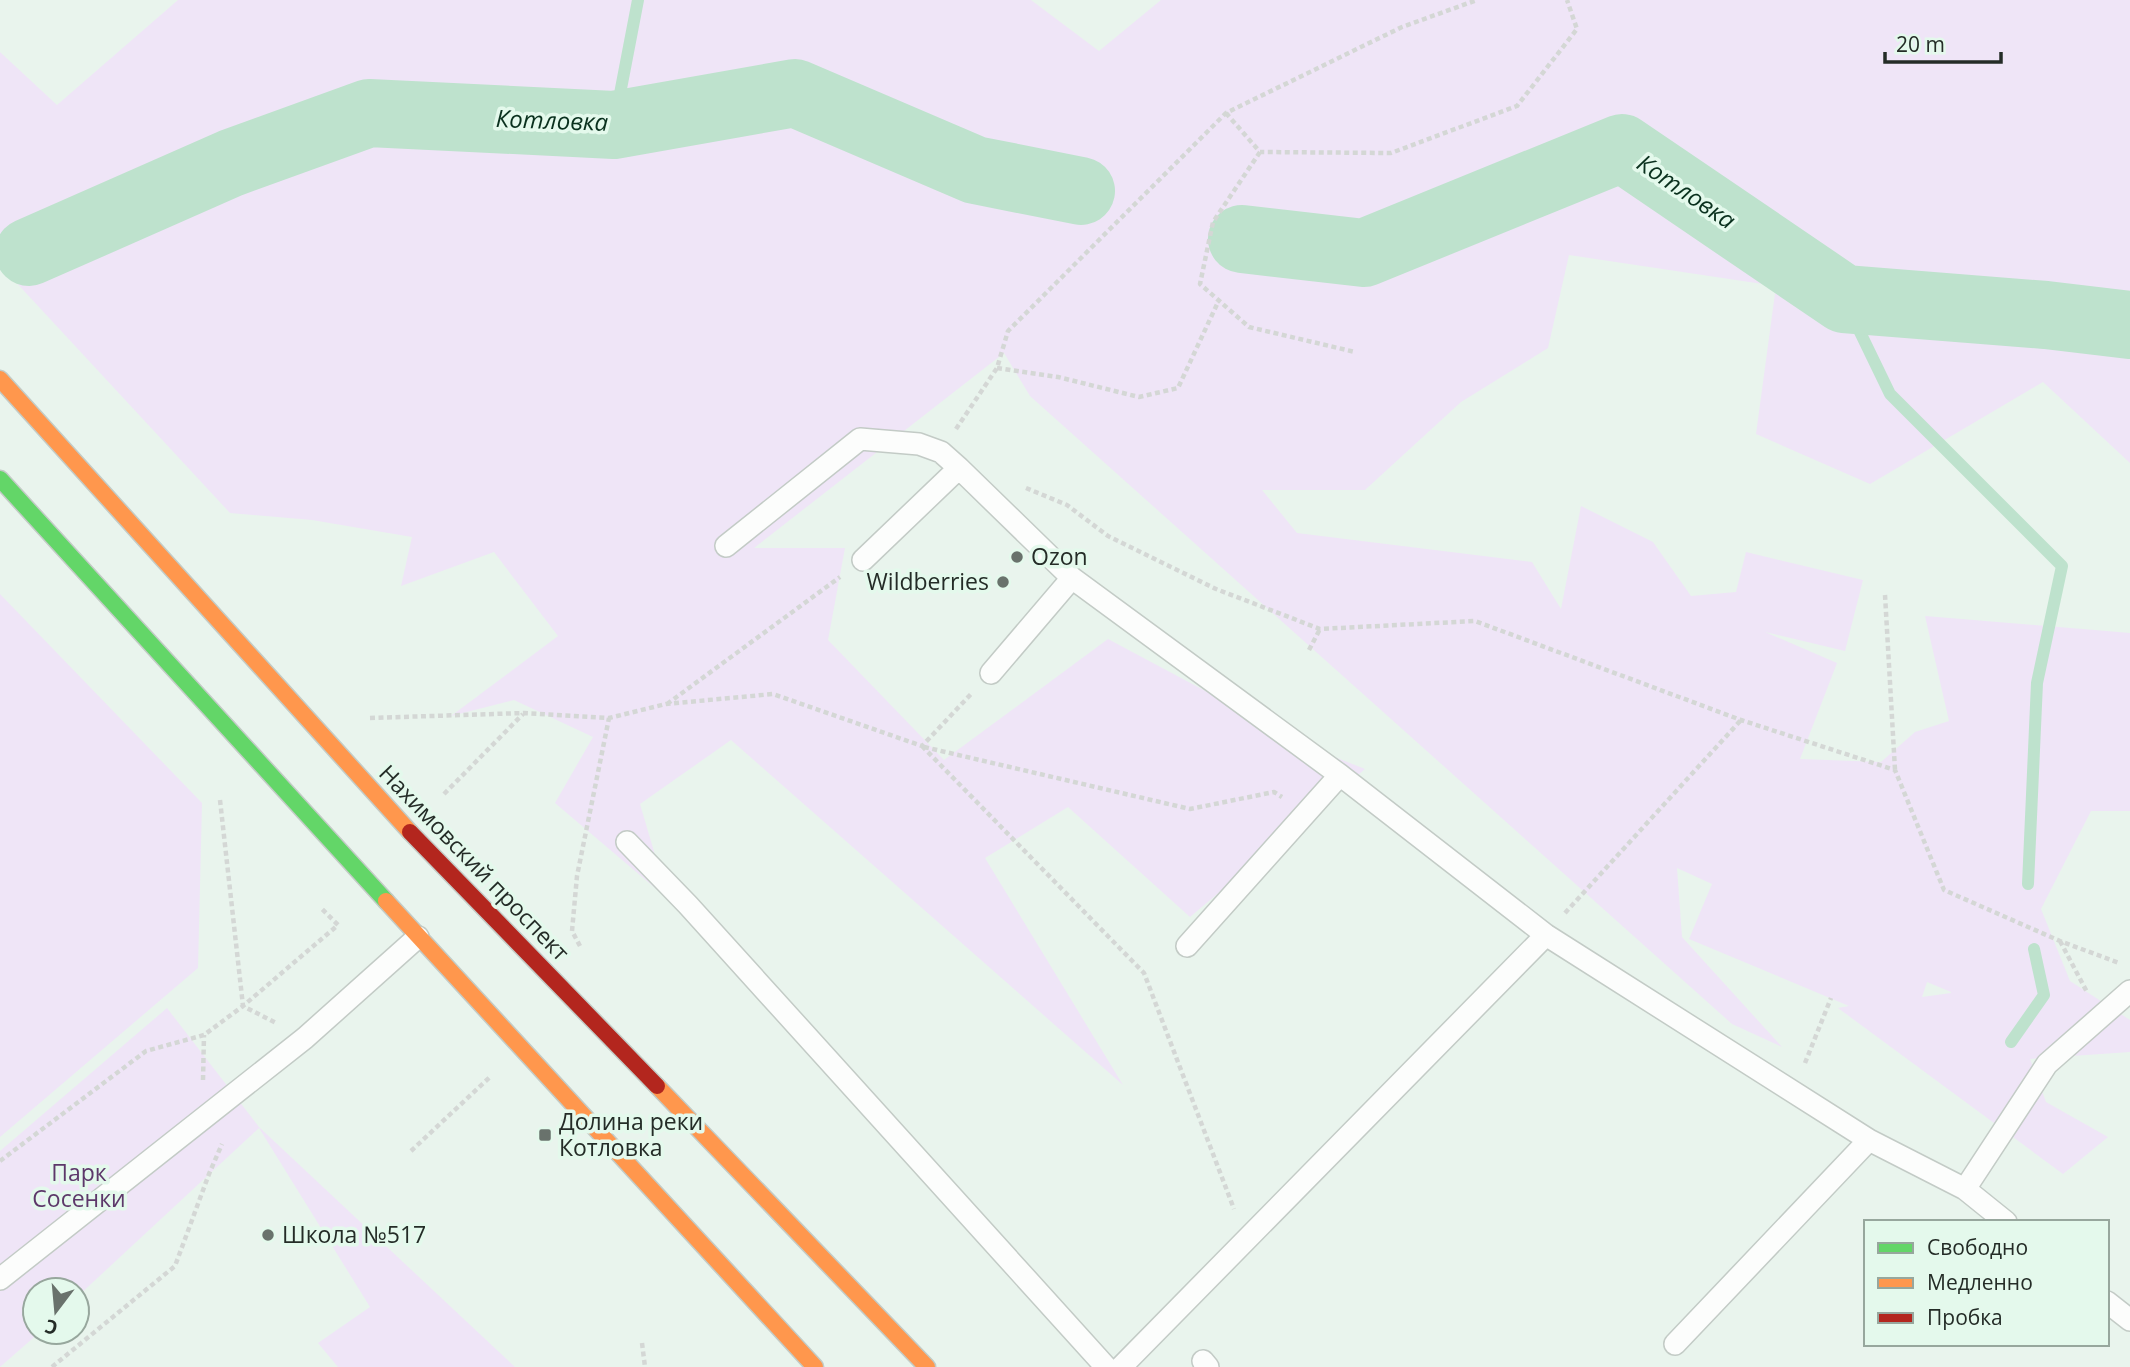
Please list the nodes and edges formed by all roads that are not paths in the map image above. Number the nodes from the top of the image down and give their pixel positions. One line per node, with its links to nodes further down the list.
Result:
1 (0, 379): 22 (main road, Нахимовский проспект)
2 (959, 468): 4 (lane); 5 (lane); 6 (lane)
3 (0, 478): 11 (main road)
4 (726, 546)
5 (863, 560)
6 (1072, 578): 7 (lane); 8 (lane)
7 (991, 673)
8 (1340, 775): 10 (lane); 12 (lane)
9 (626, 842): 23 (lane)
10 (1546, 935): 14 (lane); 24 (lane)
11 (418, 937): 17 (lane); 21 (main road)
12 (1187, 946)
13 (2130, 991): 15 (lane)
14 (1870, 1140): 15 (lane); 20 (lane)
15 (1965, 1189): 16 (lane)
16 (2004, 1220)
17 (0, 1279)
18 (2109, 1303): 19 (lane)
19 (2130, 1320)
20 (1675, 1344)
21 (816, 1367)
22 (927, 1367)
23 (1106, 1367)
24 (1121, 1367)

